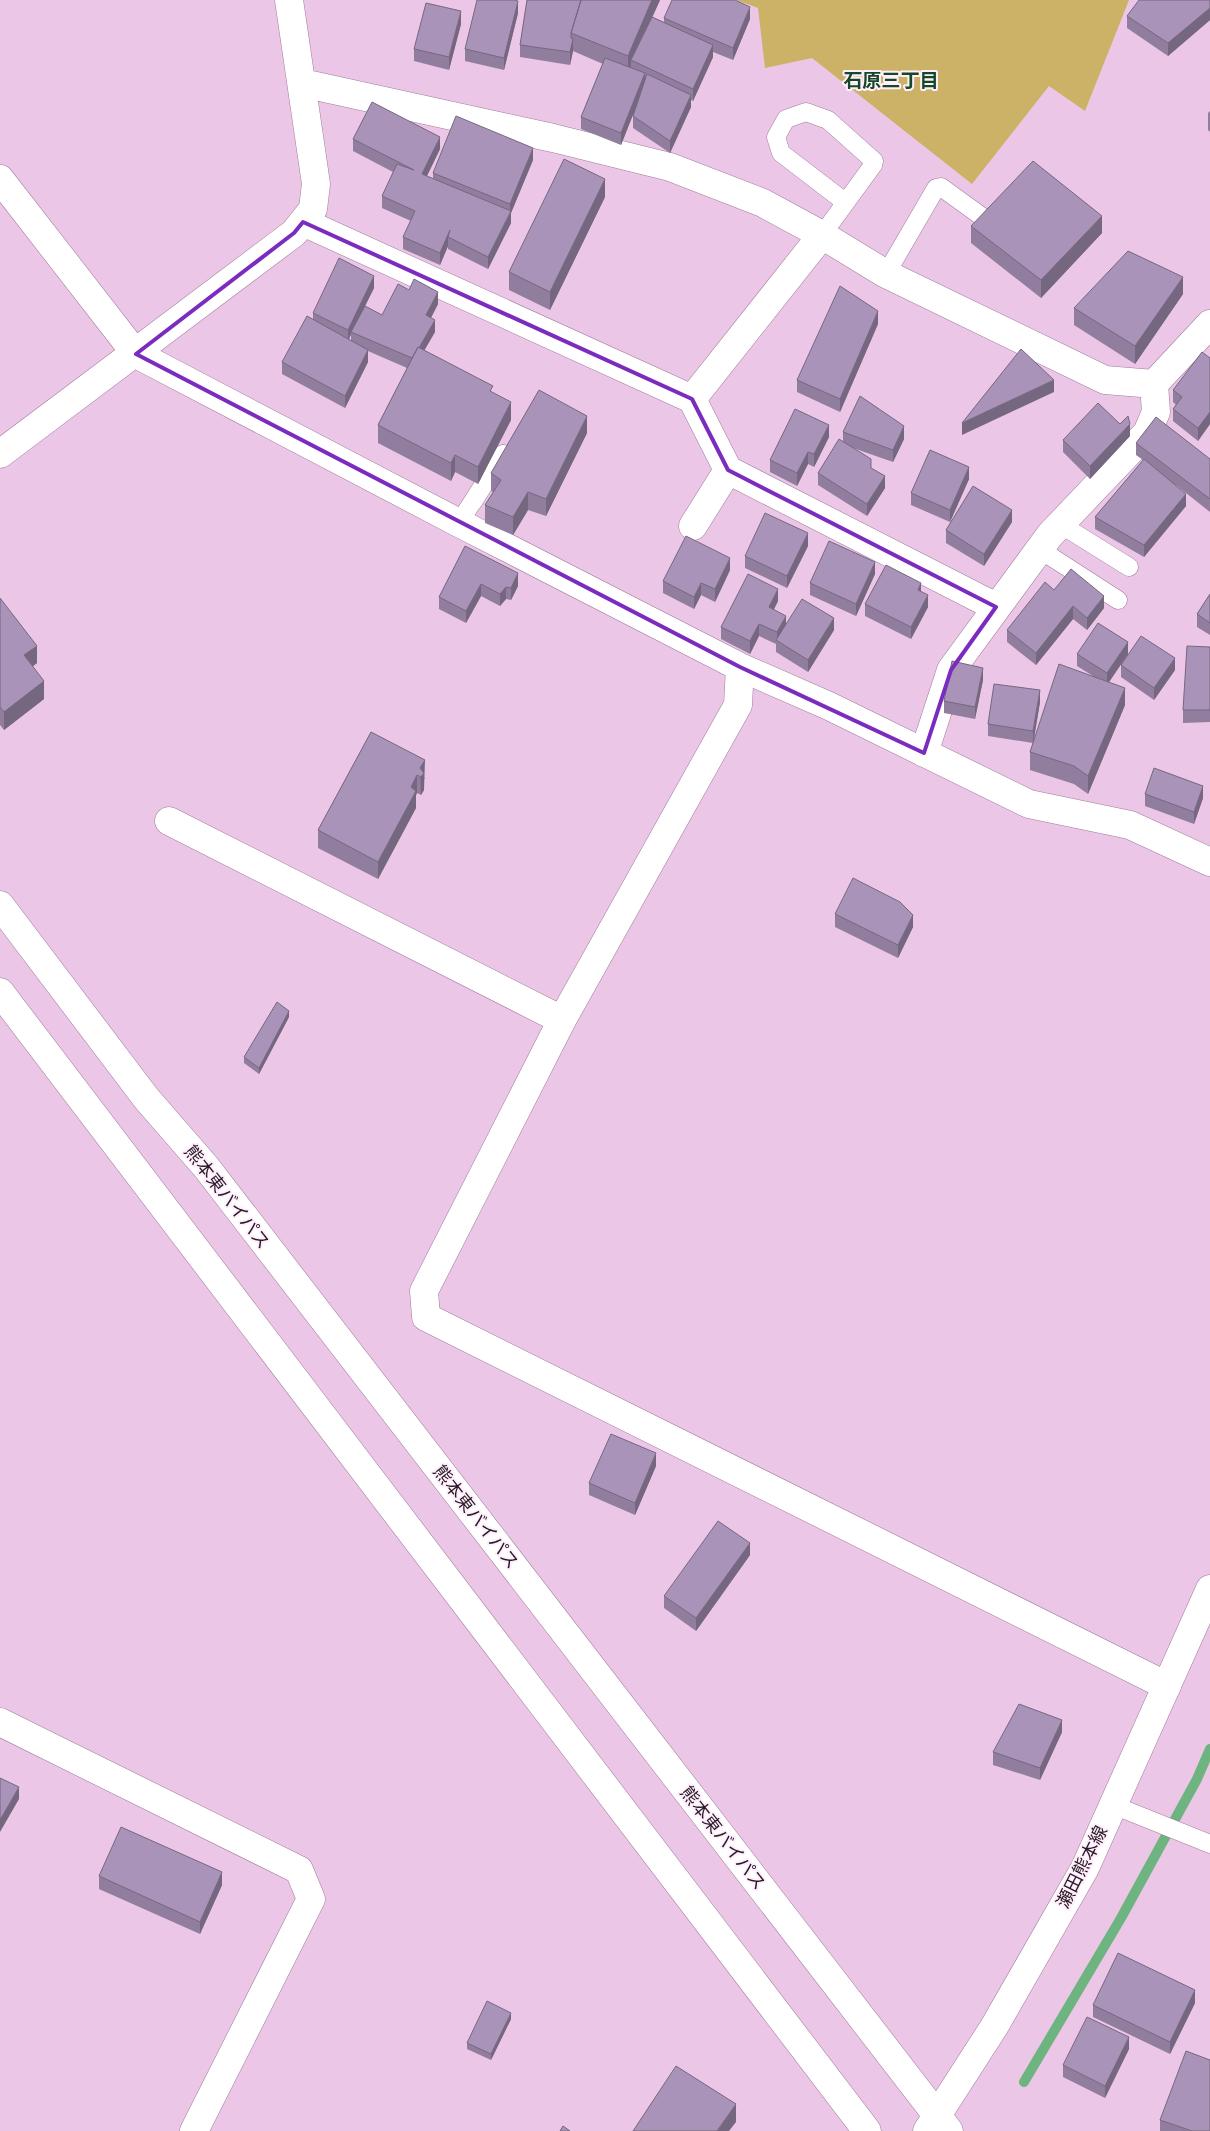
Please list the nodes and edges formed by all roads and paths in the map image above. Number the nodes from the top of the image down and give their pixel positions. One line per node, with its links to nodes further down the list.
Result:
1 (289, 0): 2 (main road)
2 (302, 83): 6 (main road); 7 (main road)
3 (0, 179): 10 (main road)
4 (845, 202): 4 (lane); 7 (lane)
5 (982, 216): 8 (lane)
6 (303, 222): 10 (main road); 12 (main road)
7 (822, 235): 8 (main road); 12 (main road)
8 (886, 274): 11 (main road)
9 (1210, 324): 11 (main road)
10 (136, 354): 13 (main road); 15 (main road)
11 (1154, 384): 16 (main road)
12 (692, 399): 14 (main road)
13 (0, 454)
14 (728, 470): 17 (main road); 21 (main road)
15 (466, 513): 15 (lane); 22 (main road)
16 (1060, 524): 18 (main road); 19 (lane)
17 (693, 526)
18 (1040, 549): 20 (lane); 21 (main road)
19 (1129, 567)
20 (1118, 600)
21 (996, 607): 23 (main road)
22 (740, 667): 23 (main road); 28 (main road)
23 (924, 753): 25 (main road)
24 (169, 821): 28 (main road)
25 (1210, 862)
26 (0, 905): 34 (main road, 熊本東バイパス)
27 (0, 992): 36 (main road)
28 (562, 1020): 30 (main road)
29 (1210, 1589): 30 (main road, 瀬田熊本線)
30 (1167, 1686): 32 (main road, 瀬田熊本線)
31 (0, 1722): 35 (main road)
32 (1113, 1805): 33 (lane); 34 (main road, 瀬田熊本線)
33 (1210, 1844)
34 (938, 2126)
35 (194, 2131)
36 (867, 2131)

